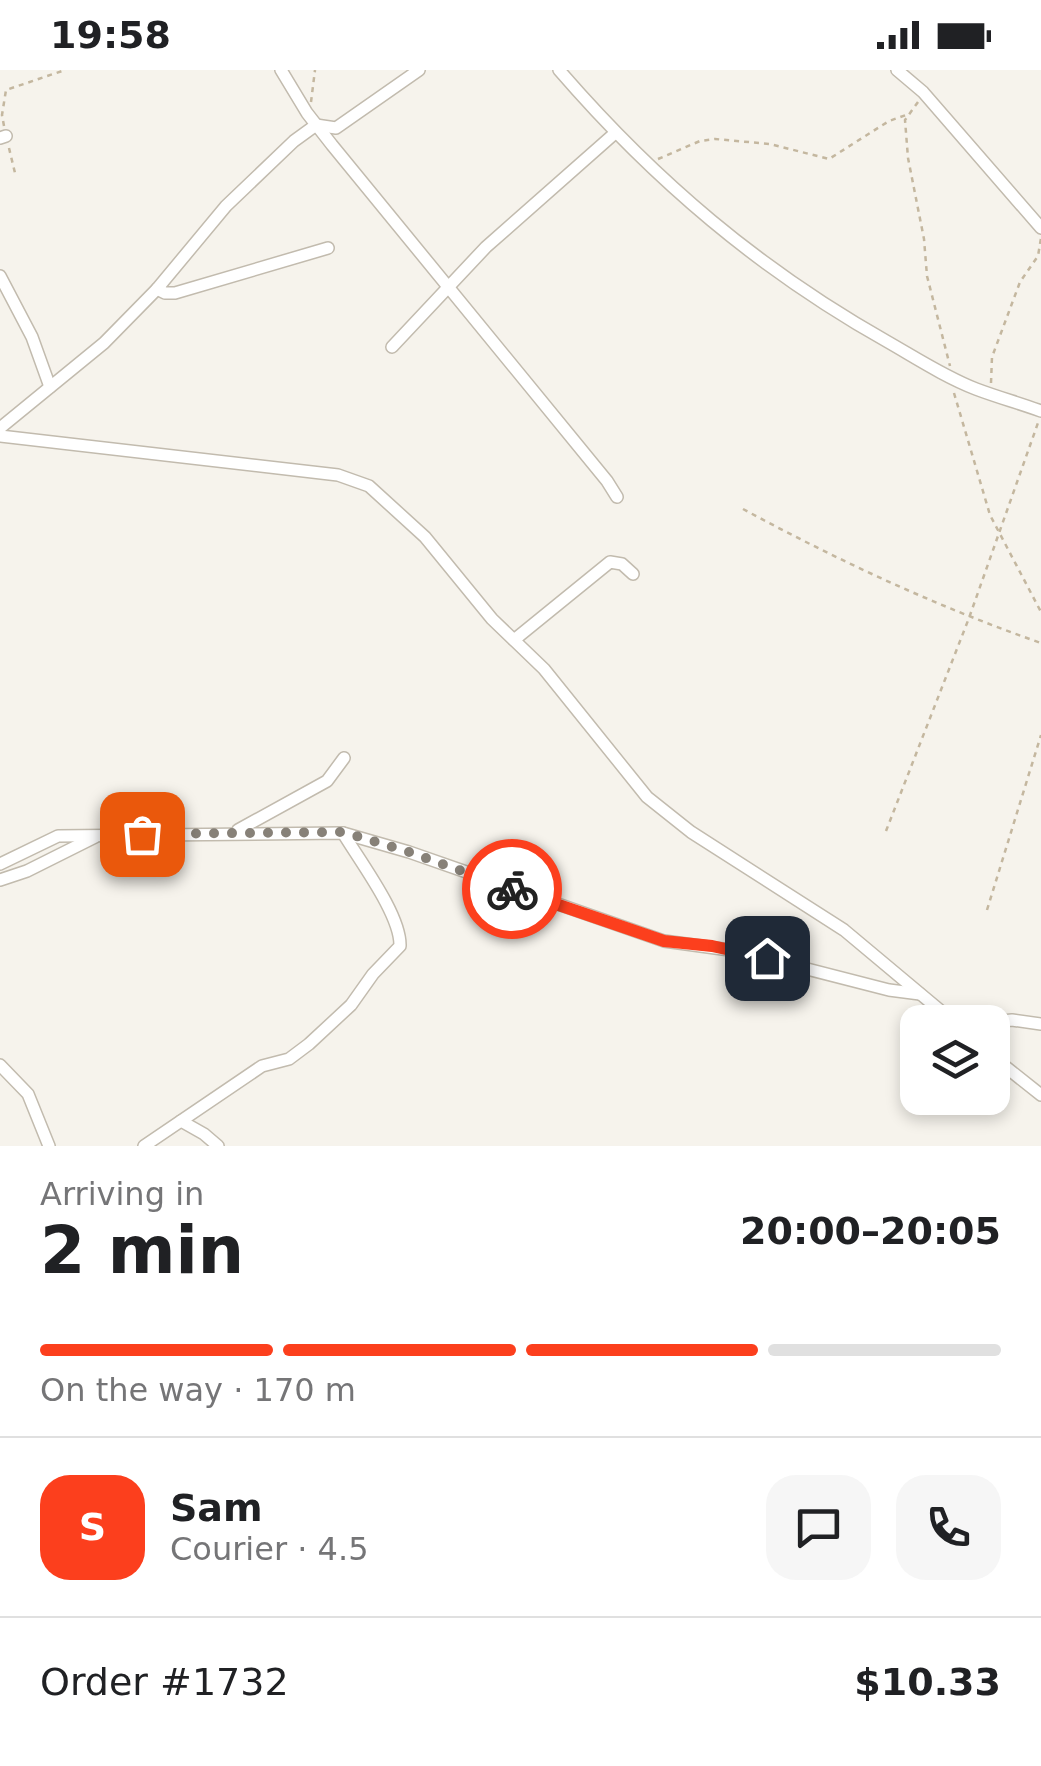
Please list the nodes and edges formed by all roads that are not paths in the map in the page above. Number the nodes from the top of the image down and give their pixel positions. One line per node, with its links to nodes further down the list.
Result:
1 (281, 70): 5 (street)
2 (419, 70): 5 (street)
3 (559, 70): 6 (street)
4 (897, 70): 7 (street)
5 (316, 126): 10 (street); 11 (street)
6 (614, 134): 10 (street); 14 (street)
7 (1041, 231)
8 (328, 248): 11 (street)
9 (0, 276): 13 (street)
10 (450, 286): 12 (street); 17 (street)
11 (157, 288): 13 (street)
12 (392, 347)
13 (50, 387): 15 (street)
14 (1041, 413)
15 (0, 428)
16 (0, 436): 19 (street)
17 (617, 497)
18 (633, 574): 19 (street)
19 (514, 640): 26 (street)
20 (344, 758): 21 (street)
21 (235, 832): 22 (street); 23 (street)
22 (343, 832): 26 (street); 33 (street)
23 (96, 837): 24 (street); 25 (street)
24 (0, 864)
25 (0, 880)
26 (920, 994): 27 (street)
27 (933, 1005)
28 (1010, 1020): 29 (street)
29 (1041, 1024)
30 (0, 1065): 34 (street)
31 (1010, 1070): 32 (street)
32 (1041, 1094)
33 (181, 1121): 35 (street); 36 (street)
34 (49, 1146)
35 (144, 1146)
36 (218, 1146)

